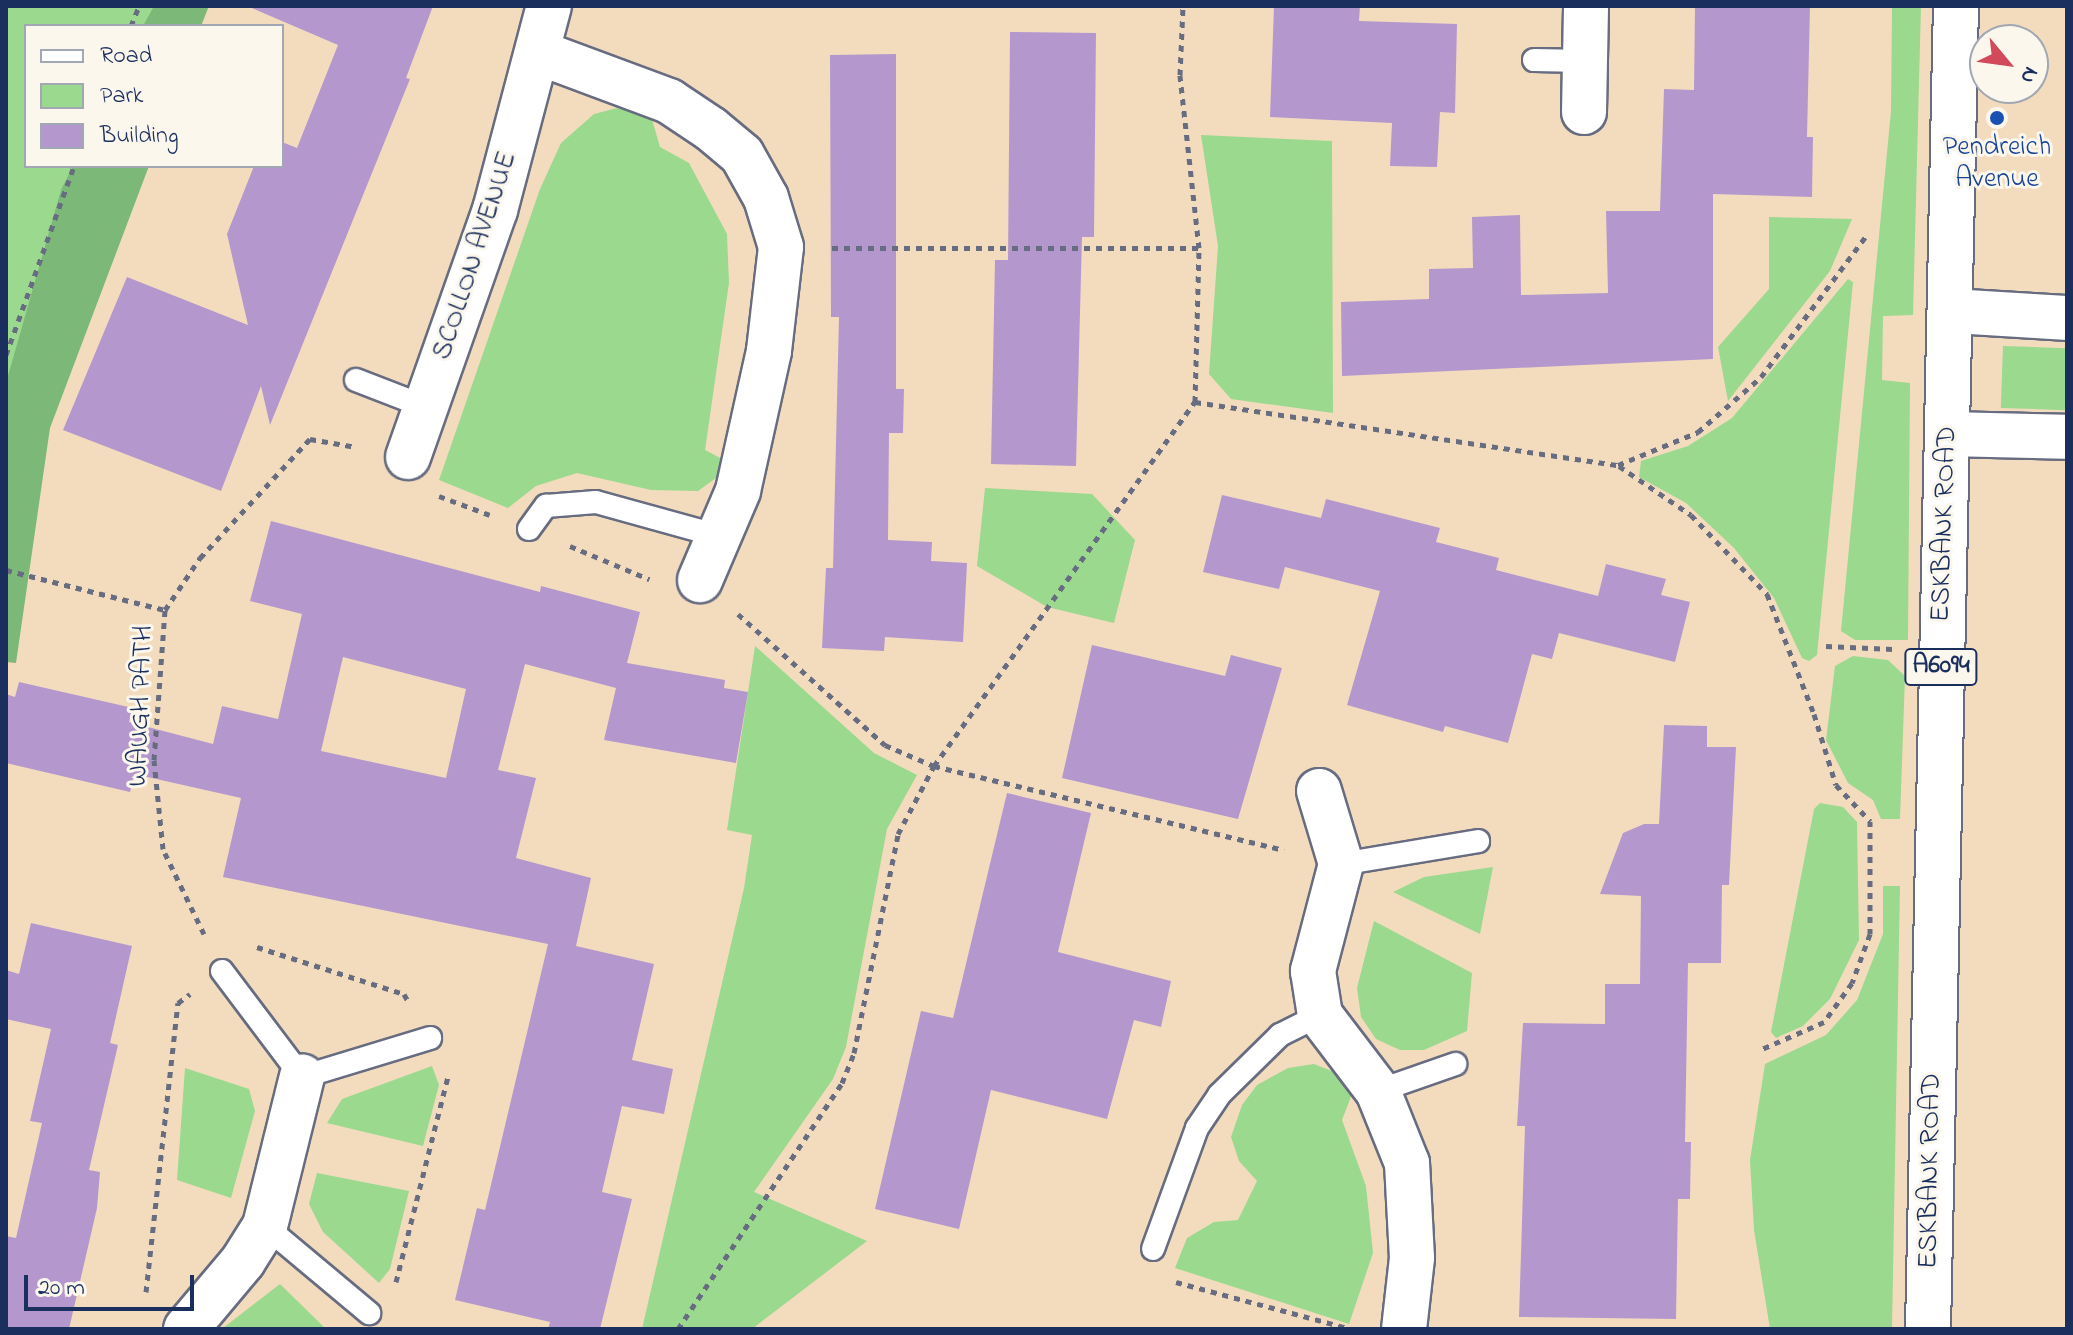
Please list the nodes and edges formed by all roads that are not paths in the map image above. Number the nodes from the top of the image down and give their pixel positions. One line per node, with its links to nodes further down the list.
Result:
1 (549, 6): 4 (street, SCOLLON AVENUE)
2 (1586, 6): 6 (street)
3 (1956, 6): 8 (street, ESKBANK ROAD / A6094)
4 (540, 53): 11 (street, SCOLLON AVENUE); 16 (street)
5 (1534, 60): 6 (lane)
6 (1585, 61): 7 (street)
7 (1584, 112)
8 (1952, 311): 9 (street); 12 (street, ESKBANK ROAD / A6094)
9 (2067, 318)
10 (356, 380): 11 (lane)
11 (426, 407): 14 (street, SCOLLON AVENUE)
12 (1948, 434): 13 (street); 32 (street, ESKBANK ROAD / A6094)
13 (2067, 437)
14 (408, 457)
15 (529, 529): 16 (lane)
16 (719, 536): 17 (street)
17 (700, 580)
18 (1319, 791): 20 (street)
19 (1478, 841): 20 (lane)
20 (1341, 864): 22 (street)
21 (222, 971): 25 (lane)
22 (1320, 1015): 26 (street); 28 (lane)
23 (430, 1038): 25 (lane)
24 (1455, 1064): 26 (lane)
25 (302, 1077): 27 (street)
26 (1378, 1091): 31 (street)
27 (265, 1226): 29 (lane); 30 (street)
28 (1153, 1249)
29 (369, 1313)
30 (186, 1329)
31 (1404, 1329)
32 (1928, 1329)

